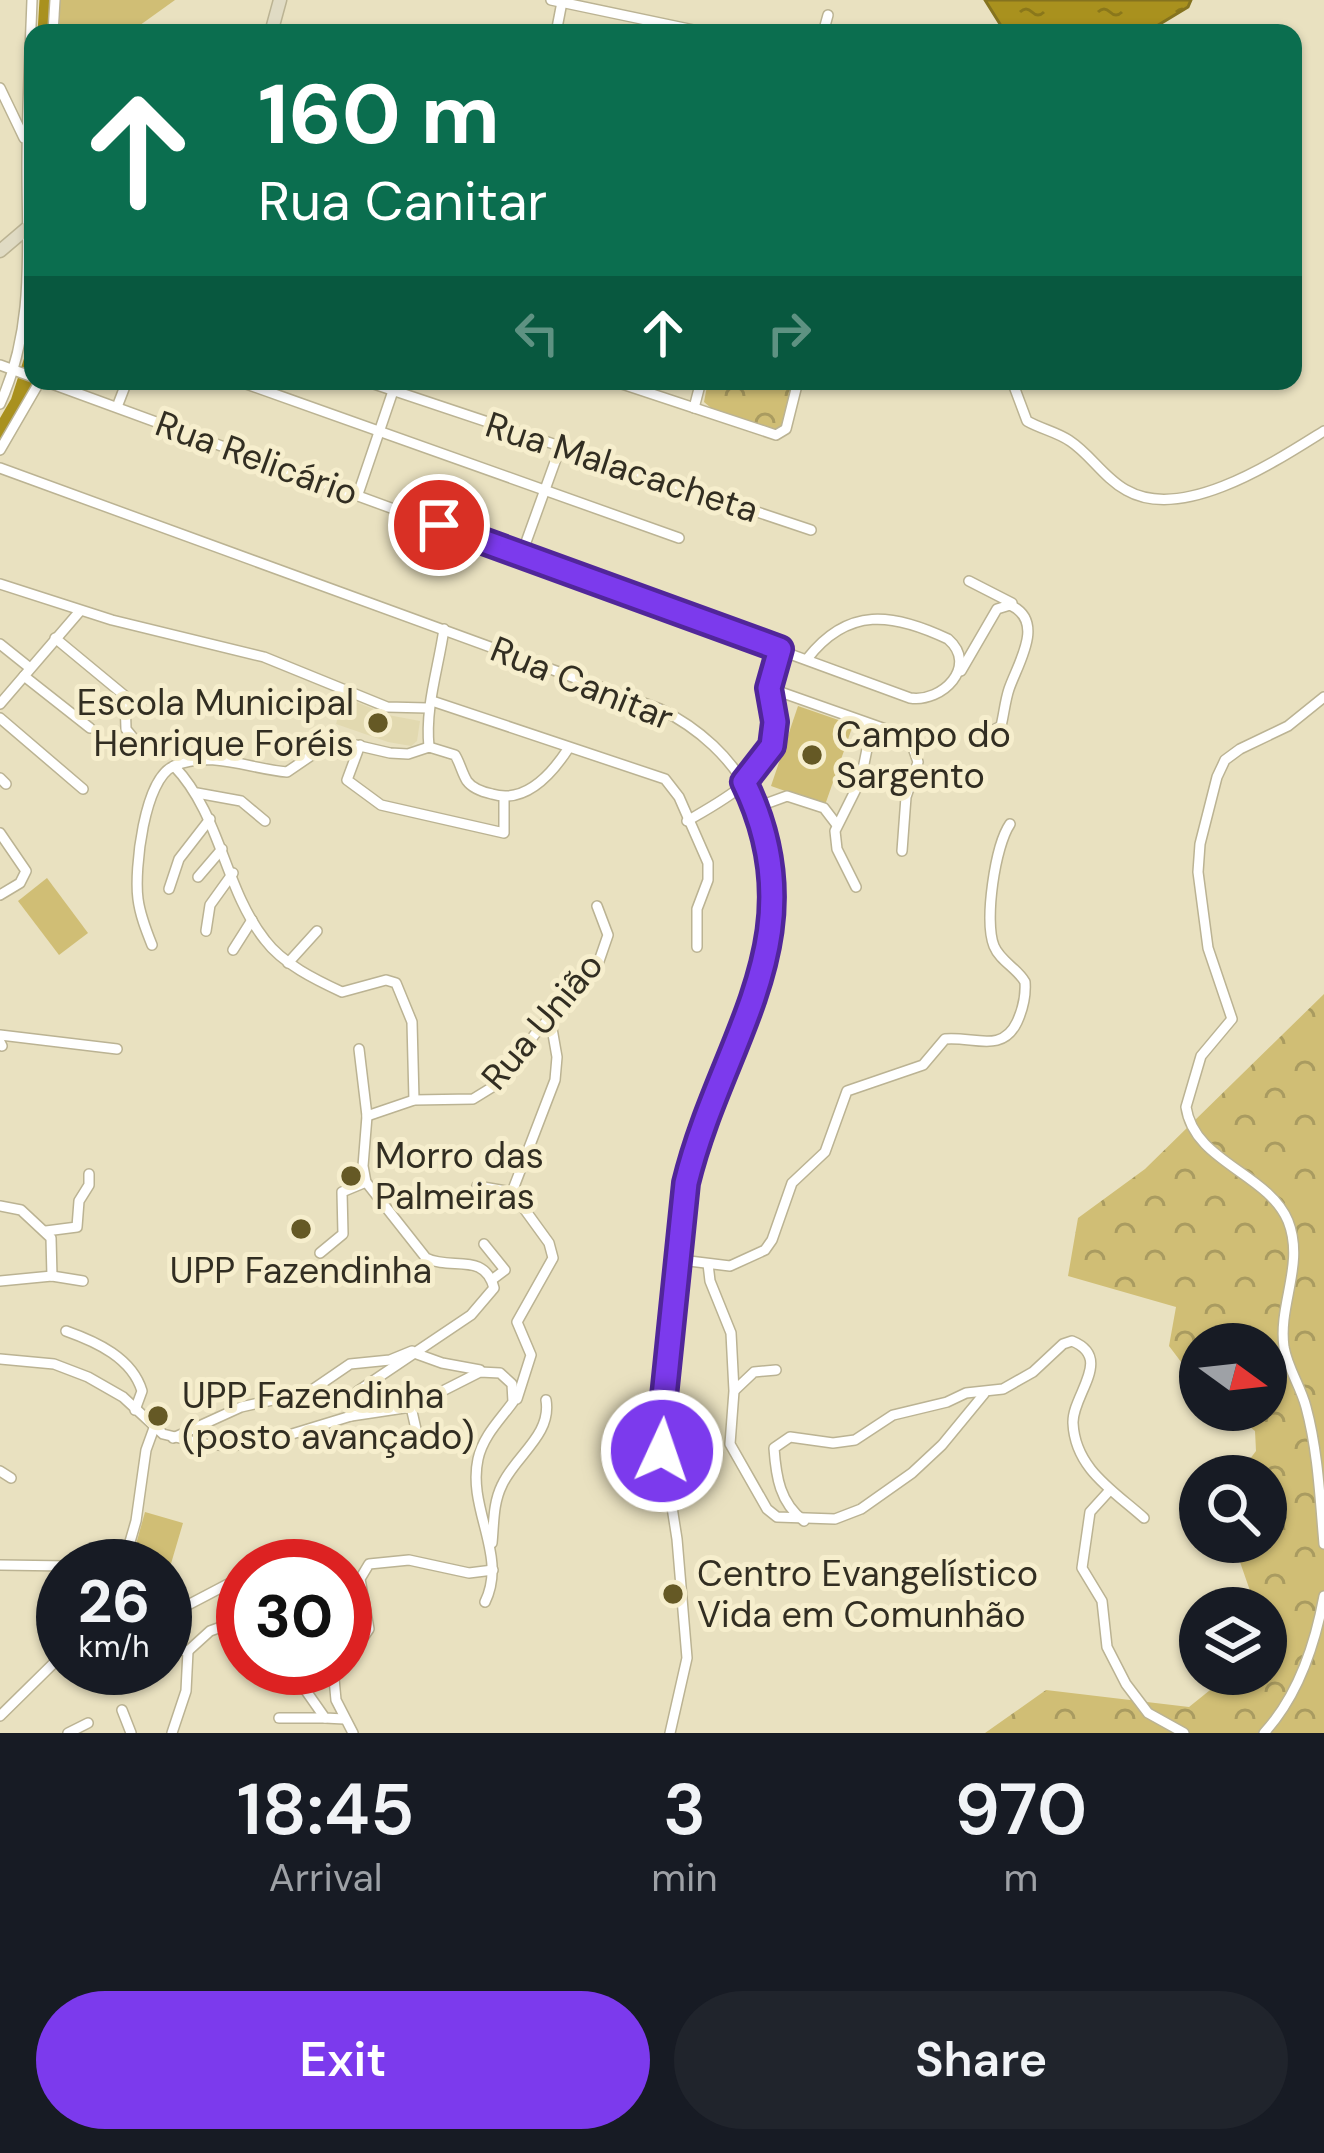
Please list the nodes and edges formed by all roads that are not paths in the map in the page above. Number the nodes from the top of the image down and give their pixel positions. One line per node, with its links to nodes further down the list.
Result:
1 (557, 1): 3 (street)
2 (828, 15): 4 (street)
3 (666, 24)
4 (826, 24)
5 (0, 88): 6 (street)
6 (24, 138)
7 (24, 230): 8 (main road)
8 (0, 251)
9 (24, 329): 11 (street)
10 (0, 365): 11 (street, Rua Relicário)
11 (17, 372): 12 (street, Rua Relicário); 22 (street)
12 (24, 375)
13 (33, 390): 28 (street)
14 (68, 390): 23 (street, Rua Relicário)
15 (124, 390): 23 (street)
16 (263, 390): 26 (street)
17 (640, 390): 24 (street)
18 (699, 390): 24 (street)
19 (796, 390): 24 (street)
20 (1015, 390): 25 (street)
21 (393, 391): 26 (street); 27 (street, Rua Malacacheta)
22 (0, 404)
23 (117, 407): 31 (street, Rua Relicário)
24 (694, 408)
25 (1324, 431)
26 (379, 432): 30 (street); 31 (street)
27 (560, 448): 30 (street); 32 (street, Rua Malacacheta)
28 (0, 450)
29 (0, 468): 39 (street, Rua Canitar)
30 (544, 492): 33 (street); 34 (street)
31 (358, 494): 34 (street, Rua Relicário)
32 (811, 530)
33 (680, 538)
34 (520, 556): 42 (street, Rua Relicário)
35 (969, 581): 37 (street)
36 (0, 584): 38 (street)
37 (1016, 607): 45 (street); 55 (street)
38 (80, 611): 40 (street); 51 (street)
39 (444, 629): 51 (street); 61 (street, Rua Canitar)
40 (55, 638): 44 (street); 47 (street)
41 (0, 644): 44 (street)
42 (780, 649): 43 (street, Rua Relicário); 46 (street)
43 (807, 659): 45 (street, Rua Relicário); 45 (street)
44 (27, 672): 49 (street); 54 (street)
45 (954, 680)
46 (769, 688): 53 (street); 61 (street)
47 (125, 697): 50 (street); 56 (street)
48 (1324, 697): 129 (street)
49 (0, 704)
50 (136, 705)
51 (429, 705): 58 (street); 59 (street)
52 (0, 718): 62 (street)
53 (866, 722): 70 (street); 73 (street)
54 (90, 728)
55 (986, 734)
56 (140, 745)
57 (360, 745): 58 (street); 60 (street); 64 (street)
58 (429, 747): 64 (street)
59 (568, 749): 64 (street); 68 (street)
60 (174, 766): 63 (street); 83 (street)
61 (744, 782): 65 (street, Rua Canitar); 68 (street)
62 (83, 789)
63 (197, 794): 66 (street); 67 (street)
64 (503, 797)
65 (757, 807): 70 (street); 101 (street, Rua Canitar)
66 (210, 819): 72 (street); 77 (street)
67 (266, 821)
68 (687, 821): 84 (street)
69 (1010, 824): 102 (street)
70 (837, 825): 76 (street)
71 (0, 833): 78 (street)
72 (222, 849): 74 (street); 75 (street)
73 (902, 851)
74 (233, 873): 80 (street); 81 (street)
75 (198, 877)
76 (856, 887)
77 (169, 889)
78 (0, 895)
79 (597, 906): 87 (street, Rua União)
80 (253, 920): 85 (street); 86 (street)
81 (206, 932)
82 (317, 932): 86 (street)
83 (152, 944)
84 (697, 947)
85 (233, 950)
86 (288, 963): 91 (street)
87 (550, 1017): 91 (street, Rua União); 96 (street)
88 (1, 1041): 89 (street)
89 (117, 1049)
90 (359, 1049): 92 (street)
91 (414, 1100): 92 (street, Rua União)
92 (368, 1116): 94 (street)
93 (88, 1174): 98 (street)
94 (366, 1182): 100 (street); 104 (street)
95 (477, 1186): 96 (street)
96 (512, 1192): 116 (street)
97 (0, 1206): 98 (street)
98 (46, 1232): 103 (street)
99 (484, 1244): 104 (street)
100 (320, 1253)
101 (681, 1259): 102 (street); 154 (street, Rua Canitar)
102 (708, 1264): 113 (street)
103 (52, 1276): 105 (street); 106 (street)
104 (493, 1279): 108 (street)
105 (0, 1281)
106 (83, 1281)
107 (66, 1331): 118 (street)
108 (437, 1340): 109 (street); 121 (street)
109 (417, 1354): 112 (street); 119 (street)
110 (0, 1359): 118 (street)
111 (776, 1370): 113 (street)
112 (486, 1371): 116 (street); 117 (street)
113 (734, 1391): 127 (street)
114 (984, 1394): 125 (street); 127 (street); 127 (street)
115 (546, 1400): 130 (street)
116 (513, 1402): 130 (street)
117 (411, 1407): 119 (street); 122 (street)
118 (136, 1410): 120 (street)
119 (351, 1416): 121 (street)
120 (154, 1428): 121 (street); 128 (street)
121 (173, 1438)
122 (390, 1447)
123 (0, 1471): 124 (street)
124 (11, 1478)
125 (1110, 1490): 126 (street); 155 (street)
126 (1144, 1518)
127 (804, 1521)
128 (131, 1539)
129 (1324, 1544)
130 (491, 1548): 134 (street)
131 (372, 1564): 134 (street)
132 (0, 1565): 133 (street)
133 (36, 1566)
134 (493, 1570): 136 (street)
135 (1324, 1596): 156 (street)
136 (485, 1602)
137 (216, 1629): 138 (street)
138 (192, 1647)
139 (36, 1681): 144 (street)
140 (184, 1695): 149 (street)
141 (309, 1695): 146 (street)
142 (335, 1695): 147 (street)
143 (122, 1710): 151 (street)
144 (0, 1717)
145 (279, 1718): 146 (street)
146 (326, 1718): 147 (street)
147 (344, 1719): 153 (street)
148 (88, 1724): 150 (street)
149 (173, 1730): 152 (street)
150 (72, 1732)
151 (131, 1733)
152 (187, 1733)
153 (353, 1733)
154 (670, 1733)
155 (1184, 1733)
156 (1264, 1733)

